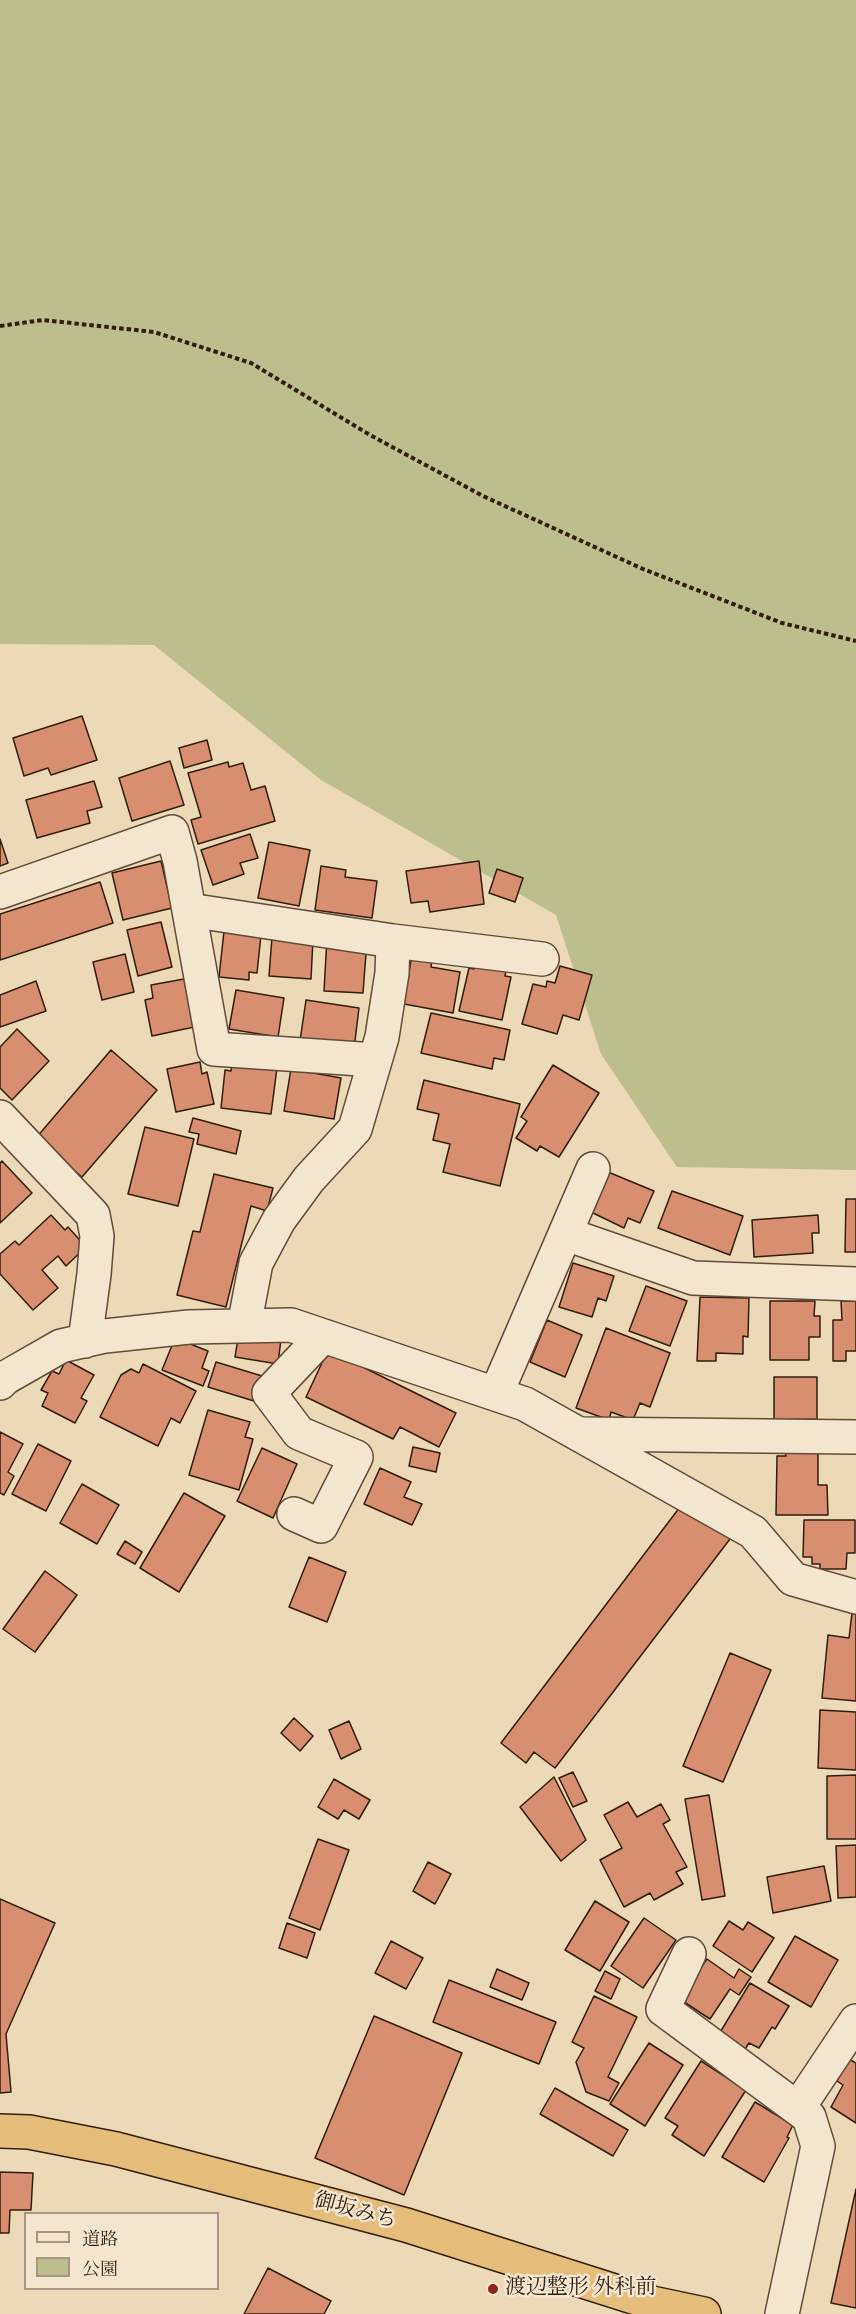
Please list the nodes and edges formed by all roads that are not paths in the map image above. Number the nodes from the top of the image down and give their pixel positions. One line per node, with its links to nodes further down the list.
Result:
1 (0, 892): 2 (street)
2 (189, 910): 3 (street); 5 (street)
3 (393, 940): 4 (street); 5 (street)
4 (542, 959)
5 (375, 1060): 10 (street)
6 (0, 1117): 12 (street)
7 (593, 1169): 8 (street)
8 (566, 1234): 9 (street); 14 (street)
9 (856, 1284)
10 (244, 1326): 11 (street); 12 (street)
11 (323, 1336): 14 (street); 17 (street)
12 (85, 1341): 13 (street)
13 (0, 1383)
14 (496, 1394): 15 (street)
15 (578, 1434): 16 (street); 18 (street)
16 (856, 1437)
17 (294, 1514)
18 (856, 1597)
19 (688, 1954): 21 (street)
20 (856, 2022): 21 (street)
21 (798, 2108): 25 (street)
22 (0, 2131): 23 (highway, 御坂みち)
23 (651, 2308): 24 (highway, 御坂みち)
24 (705, 2314)
25 (782, 2314)

